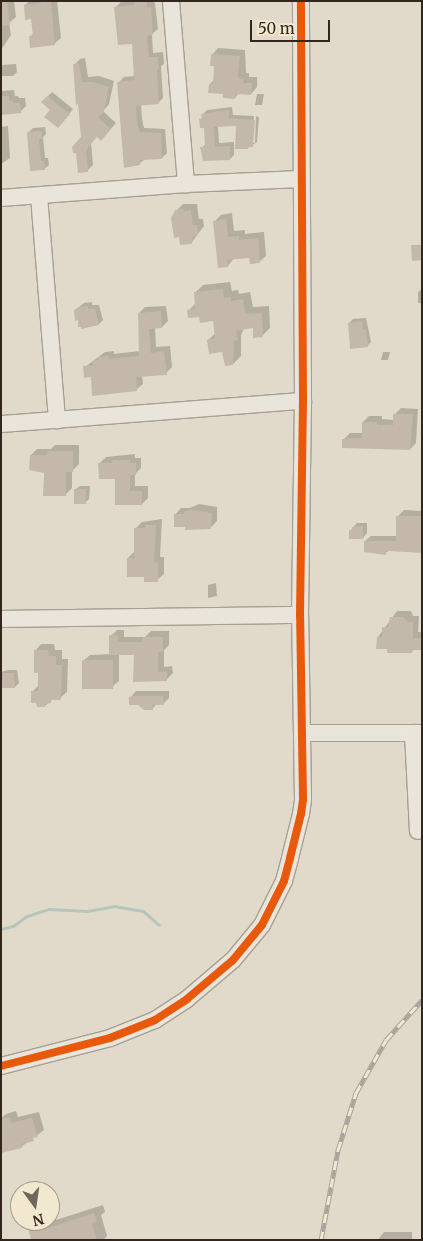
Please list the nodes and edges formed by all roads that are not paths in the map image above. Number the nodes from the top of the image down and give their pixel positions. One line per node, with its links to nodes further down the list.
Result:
1 (171, 1): 4 (street)
2 (301, 1): 3 (street)
3 (301, 179): 4 (street); 7 (street)
4 (186, 184): 5 (street)
5 (39, 196): 6 (street); 8 (street)
6 (1, 198)
7 (303, 401): 8 (street); 10 (street)
8 (58, 420): 9 (street)
9 (1, 424)
10 (300, 615): 11 (street); 12 (street)
11 (1, 619)
12 (302, 732): 13 (street); 15 (street)
13 (417, 733): 14 (street)
14 (418, 831)
15 (1, 1066)

